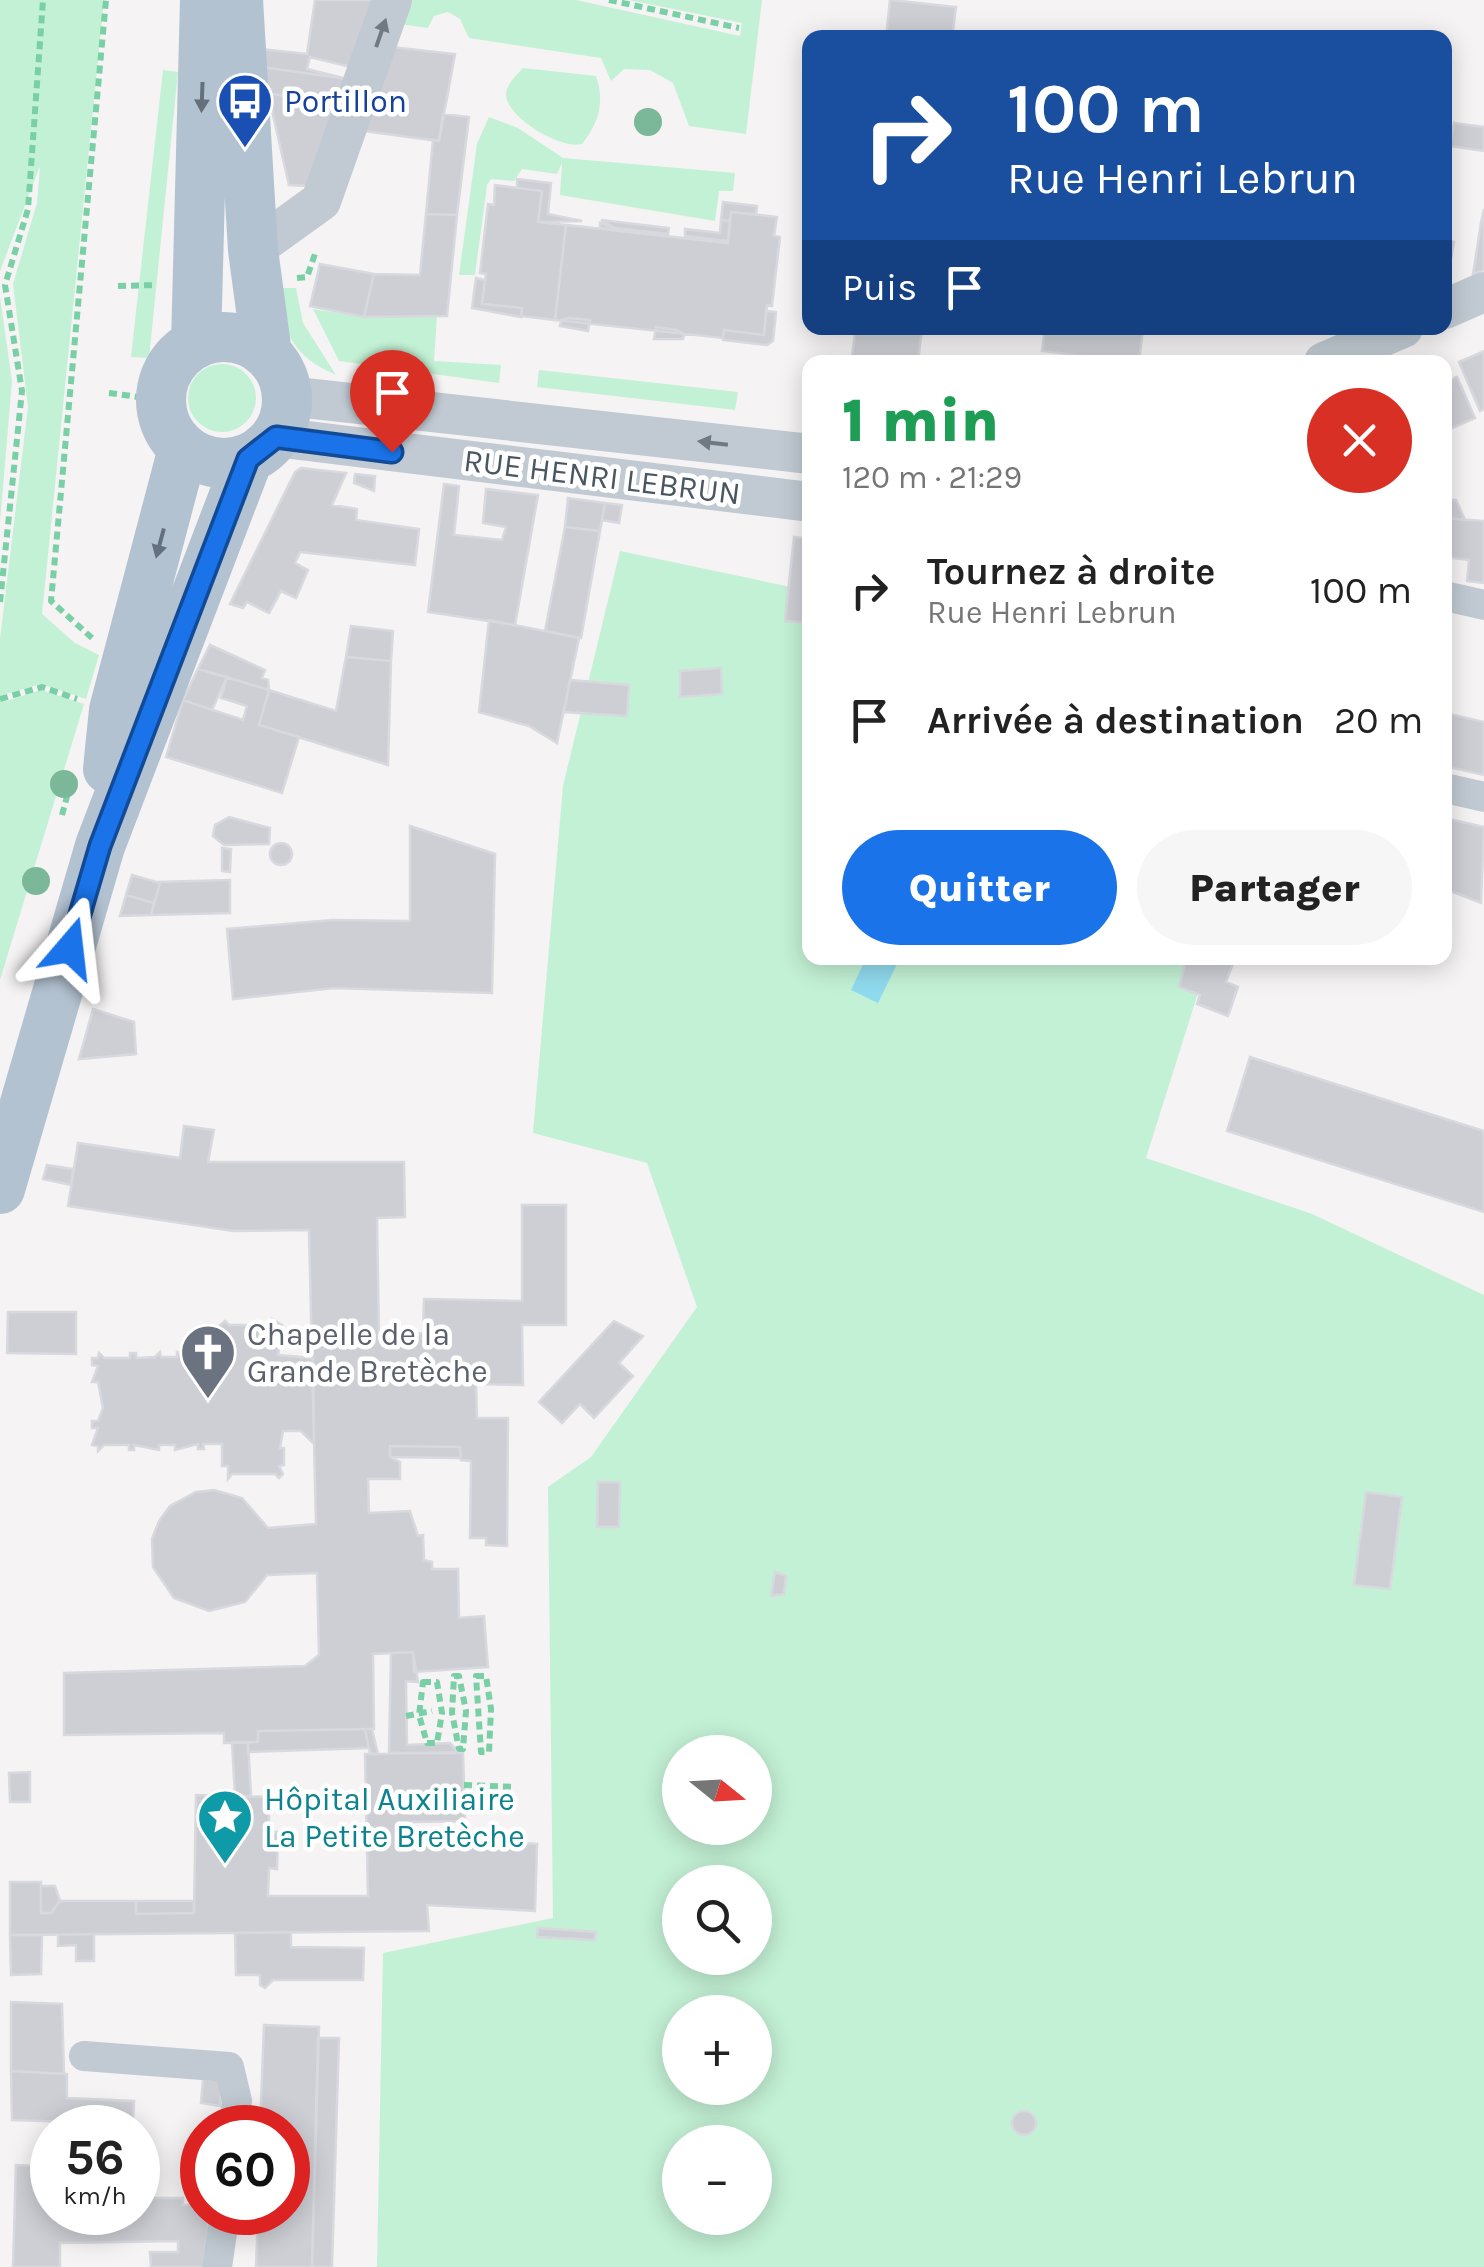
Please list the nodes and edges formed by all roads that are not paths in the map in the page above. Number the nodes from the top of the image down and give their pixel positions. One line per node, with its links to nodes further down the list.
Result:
1 (205, 0): 8 (main road, one-way to 8)
2 (238, 0): 4 (main road)
3 (392, 0): 4 (street, one-way to 3)
4 (253, 250): 10 (main road)
5 (1484, 292): 6 (street)
6 (1452, 306)
7 (1387, 335): 9 (street)
8 (196, 344): 10 (main road); 11 (main road)
9 (1340, 355)
10 (270, 411): 11 (main road); 12 (street, RUE HENRI LEBRUN, one-way to 10); 13 (street, RUE HENRI LEBRUN); 18 (main road)
11 (183, 448): 18 (main road, one-way to 18)
12 (802, 453)
13 (802, 501)
14 (1452, 598): 15 (street)
15 (1484, 605)
16 (1452, 790): 17 (street)
17 (1484, 797)
18 (100, 846): 19 (main road)
19 (0, 1189)
20 (84, 2056): 21 (street)
21 (237, 2105)
22 (222, 2235): 23 (street)
23 (217, 2267)

